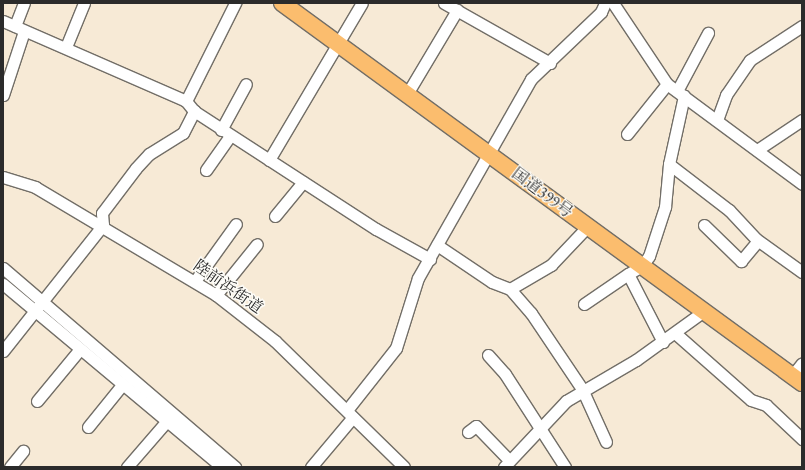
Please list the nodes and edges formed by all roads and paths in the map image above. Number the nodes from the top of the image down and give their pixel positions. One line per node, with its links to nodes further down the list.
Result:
1 (24, 3): 12 (street)
2 (84, 3): 15 (street)
3 (235, 3): 22 (street)
4 (282, 3): 14 (highway, 国道399号)
5 (362, 3): 14 (street)
6 (444, 3): 9 (street)
7 (605, 3): 16 (street)
8 (612, 3): 18 (street)
9 (457, 10): 16 (street); 20 (street)
10 (3, 21): 12 (street)
11 (802, 26): 24 (street)
12 (20, 29): 15 (street); 19 (street)
13 (708, 33): 21 (street)
14 (336, 42): 20 (highway, 国道399号); 30 (street)
15 (66, 47): 22 (street)
16 (550, 63): 29 (street)
17 (246, 84): 26 (street)
18 (667, 84): 21 (street); 27 (street)
19 (3, 93)
20 (407, 94): 29 (highway, 国道399号)
21 (681, 94): 24 (street); 31 (street)
22 (186, 101): 23 (street)
23 (194, 111): 26 (street); 38 (street)
24 (717, 120): 28 (street)
25 (802, 120): 28 (street)
26 (225, 133): 30 (street); 32 (street)
27 (627, 134)
28 (757, 150): 35 (street)
29 (488, 153): 40 (highway, 国道399号); 43 (street)
30 (269, 160): 34 (street)
31 (669, 164): 41 (street); 46 (street)
32 (206, 170)
33 (3, 177): 38 (street, 陸前浜街道)
34 (303, 182): 36 (street); 44 (street)
35 (802, 184)
36 (275, 216)
37 (236, 224): 48 (street)
38 (103, 225): 48 (street, 陸前浜街道); 53 (street)
39 (704, 225): 41 (street)
40 (587, 227): 46 (highway, 国道399号); 50 (street)
41 (758, 241): 47 (street)
42 (257, 244): 51 (street)
43 (437, 245): 44 (street); 50 (street)
44 (430, 259): 65 (street)
45 (3, 268): 53 (street)
46 (635, 270): 52 (street); 54 (highway, 国道399号); 56 (street)
47 (802, 272)
48 (195, 282): 51 (street, 陸前浜街道)
49 (3, 284): 53 (street)
50 (510, 289): 63 (street)
51 (216, 295): 65 (street, 陸前浜街道)
52 (584, 304)
53 (39, 307): 57 (street); 58 (street); 77 (street)
54 (704, 311): 55 (street); 61 (highway, 国道399号)
55 (676, 333): 56 (street); 70 (street)
56 (663, 342): 63 (street)
57 (80, 349): 62 (street); 64 (street)
58 (3, 351)
59 (488, 355): 68 (street)
60 (802, 363): 61 (street)
61 (797, 379)
62 (122, 385): 66 (street); 67 (street)
63 (582, 389): 68 (street); 71 (street)
64 (37, 401)
65 (350, 413): 78 (street); 79 (street, 陸前浜街道)
66 (166, 422): 75 (street); 76 (street)
67 (88, 427)
68 (538, 429): 73 (street); 80 (street)
69 (468, 432): 73 (street)
70 (802, 439)
71 (606, 442)
72 (23, 451): 74 (street)
73 (506, 464)
74 (10, 467)
75 (126, 467)
76 (222, 467)
77 (235, 467)
78 (311, 467)
79 (404, 467)
80 (565, 467)

